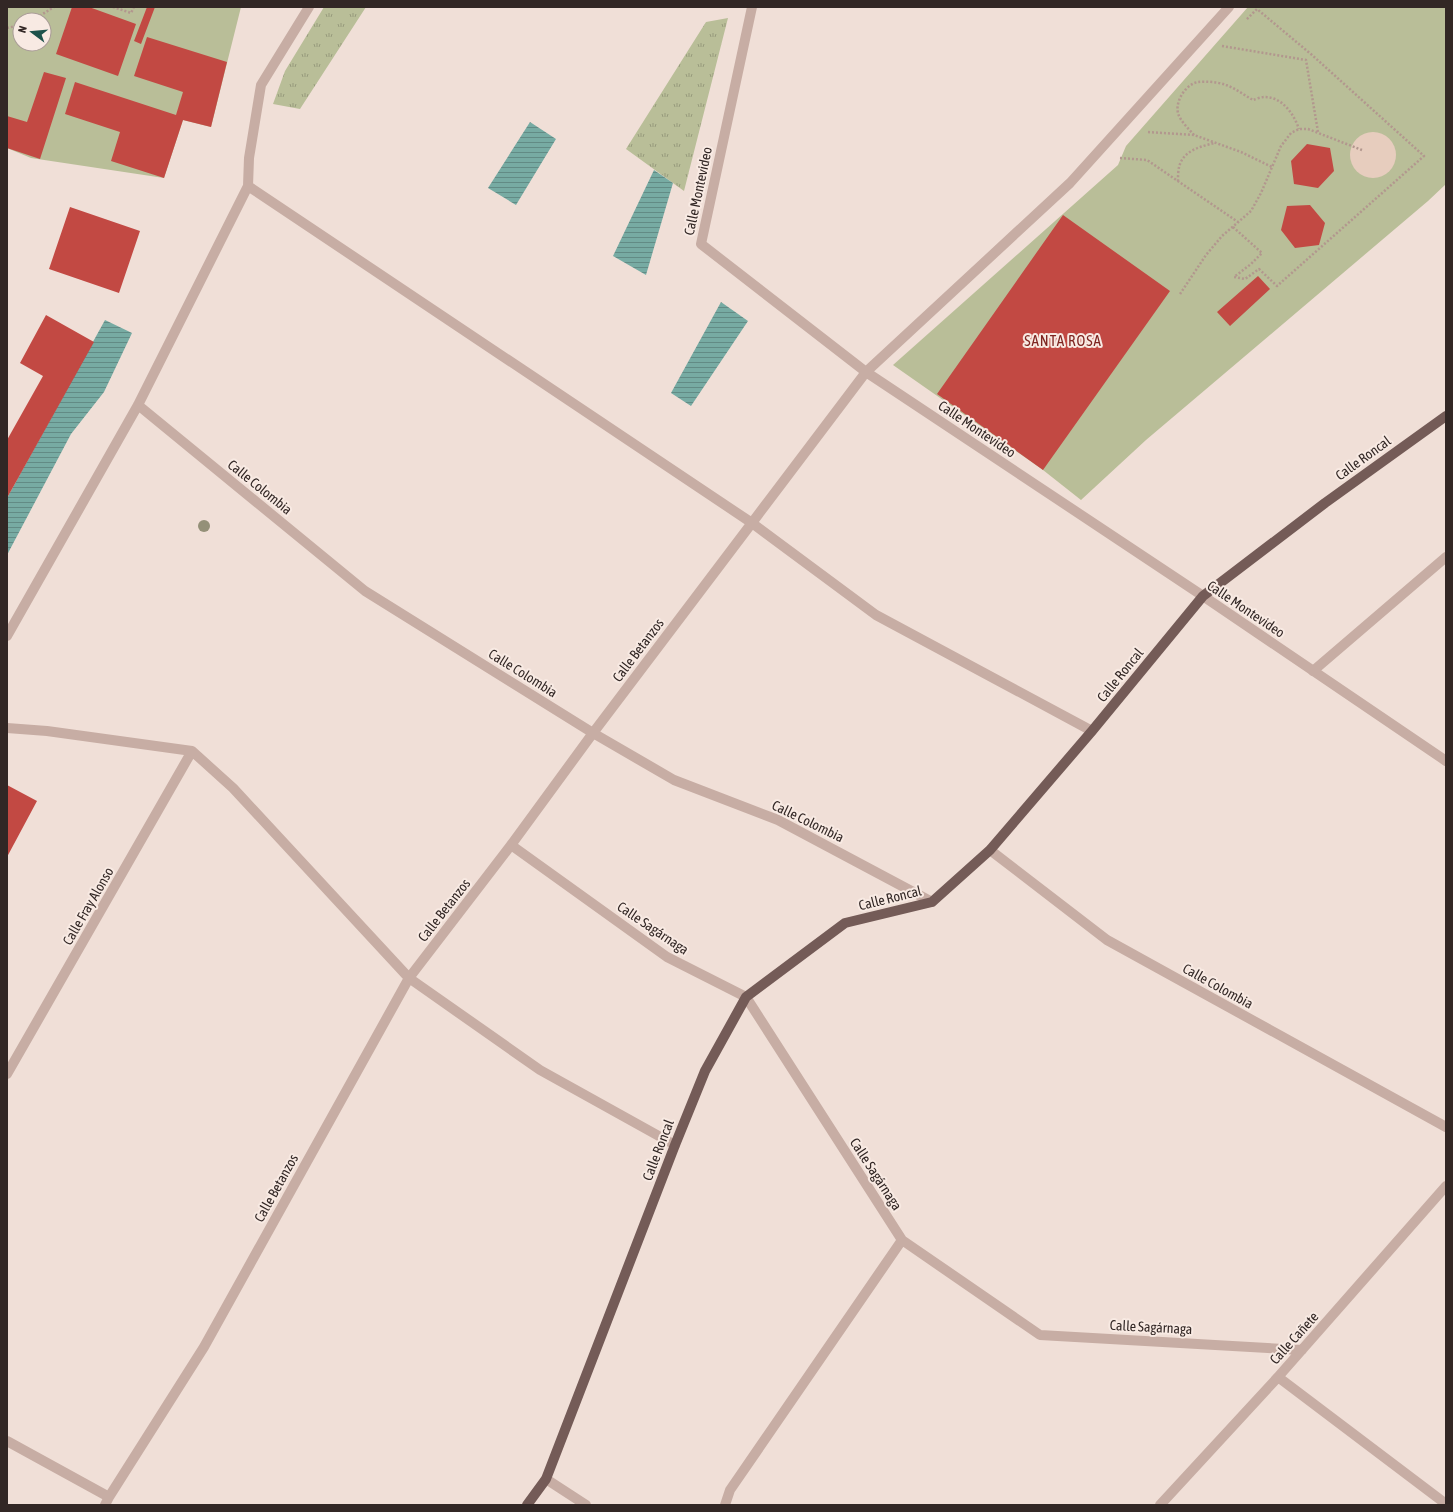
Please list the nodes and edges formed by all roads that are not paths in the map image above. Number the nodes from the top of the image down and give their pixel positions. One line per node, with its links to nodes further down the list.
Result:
1 (309, 7): 4 (street)
2 (752, 7): 5 (street, Calle Montevideo)
3 (1229, 7): 5 (street, Calle Betanzos)
4 (248, 186): 6 (street); 8 (street)
5 (866, 372): 8 (street, Calle Betanzos); 10 (street, Calle Montevideo)
6 (138, 405): 11 (street); 15 (street, Calle Colombia)
7 (1446, 416): 10 (main road, Calle Roncal)
8 (752, 523): 14 (street); 15 (street, Calle Betanzos)
9 (1446, 557): 12 (street)
10 (1203, 596): 12 (street, Calle Montevideo); 14 (main road, Calle Roncal)
11 (7, 636)
12 (1313, 671): 17 (street, Calle Montevideo)
13 (7, 728): 16 (street)
14 (1092, 731): 19 (main road, Calle Roncal)
15 (593, 733): 18 (street, Calle Betanzos); 20 (street, Calle Colombia)
16 (192, 751): 21 (street); 23 (street, Calle Fray Alonso)
17 (1446, 761)
18 (511, 845): 21 (street, Calle Betanzos); 22 (street, Calle Sagárnaga)
19 (990, 850): 20 (main road, Calle Roncal); 24 (street, Calle Colombia)
20 (932, 902): 22 (main road, Calle Roncal)
21 (409, 978): 25 (street); 32 (street, Calle Betanzos)
22 (746, 997): 25 (main road, Calle Roncal); 27 (street, Calle Sagárnaga)
23 (7, 1074)
24 (1446, 1127)
25 (675, 1145): 31 (main road, Calle Roncal)
26 (1446, 1186): 28 (street, Calle Cañete)
27 (902, 1240): 28 (street, Calle Sagárnaga); 36 (street)
28 (1302, 1350): 29 (street, Calle Cañete)
29 (1278, 1377): 33 (street); 37 (street, Calle Cañete)
30 (7, 1441): 32 (street)
31 (546, 1479): 34 (main road, Calle Roncal); 35 (street)
32 (107, 1501)
33 (1446, 1504)
34 (527, 1505)
35 (586, 1505)
36 (725, 1505)
37 (1160, 1505)

